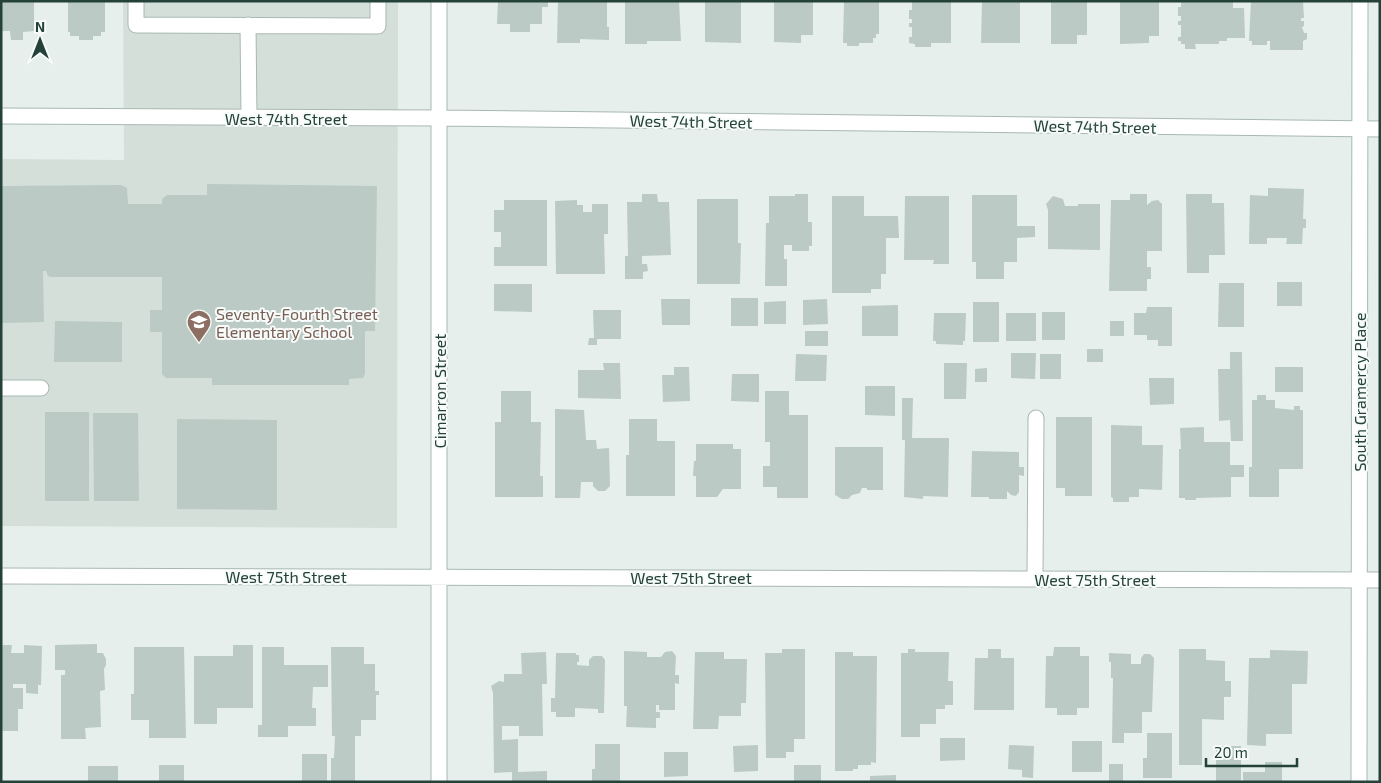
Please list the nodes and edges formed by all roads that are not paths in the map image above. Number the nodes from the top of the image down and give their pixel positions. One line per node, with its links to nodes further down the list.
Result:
1 (136, 1): 5 (street)
2 (378, 1): 5 (street)
3 (439, 1): 8 (street, Cimarron Street)
4 (1360, 1): 9 (street, South Gramercy Place)
5 (248, 25): 7 (street)
6 (1, 116): 7 (street, West 74th Street)
7 (249, 118): 8 (street, West 74th Street)
8 (438, 118): 9 (street, West 74th Street); 15 (street, Cimarron Street)
9 (1360, 129): 10 (street, West 74th Street); 17 (street, South Gramercy Place)
10 (1380, 129)
11 (1, 388): 12 (street)
12 (41, 388)
13 (1036, 418): 16 (street)
14 (1, 576): 15 (street, West 75th Street)
15 (439, 577): 16 (street, West 75th Street); 19 (street, Cimarron Street)
16 (1035, 578): 17 (street, West 75th Street)
17 (1359, 579): 18 (street, West 75th Street); 20 (street, South Gramercy Place)
18 (1380, 580)
19 (440, 782)
20 (1359, 782)

